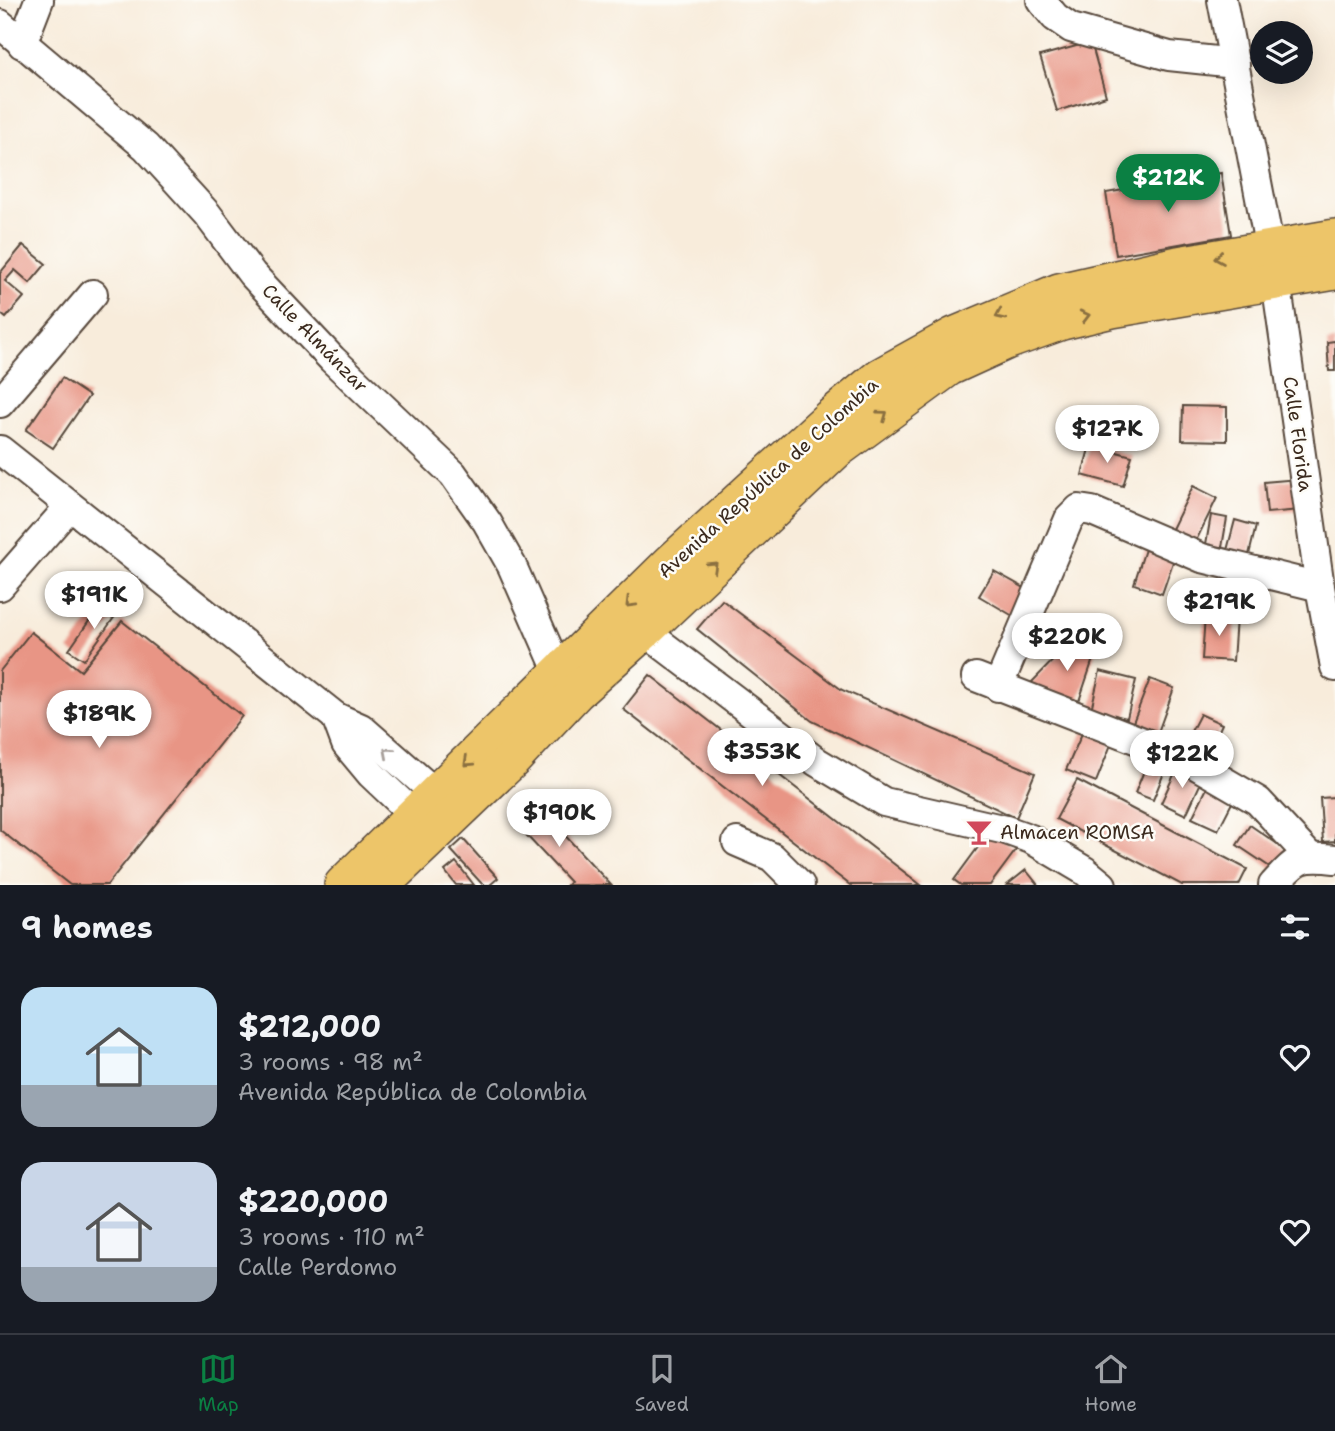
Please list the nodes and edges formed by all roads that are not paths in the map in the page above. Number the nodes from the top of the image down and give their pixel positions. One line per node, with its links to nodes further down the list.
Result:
1 (39, 0): 5 (street)
2 (1041, 0): 6 (street)
3 (1222, 0): 6 (street, Calle Florida)
4 (0, 24): 5 (street, Calle Almánzar)
5 (22, 44): 17 (street, Calle Almánzar)
6 (1235, 64): 8 (street, Calle Florida)
7 (1335, 238): 8 (main road, Avenida República de Colombia)
8 (1305, 272): 14 (street, Calle Florida); 15 (main road, Avenida República de Colombia, one-way to 8); 17 (main road, Avenida República de Colombia, one-way to 17)
9 (93, 294): 10 (street)
10 (0, 403)
11 (0, 450): 12 (street)
12 (69, 507): 13 (street); 18 (street)
13 (0, 586)
14 (1320, 587): 16 (street, Calle Florida); 20 (street)
15 (644, 631): 17 (main road, Avenida República de Colombia); 24 (street)
16 (1335, 667)
17 (568, 682): 18 (main road, Avenida República de Colombia)
18 (435, 813): 21 (main road, Avenida República de Colombia); 22 (main road, Avenida República de Colombia)
19 (737, 842): 23 (street)
20 (1322, 858): 25 (street)
21 (342, 885)
22 (381, 885)
23 (800, 885)
24 (1102, 885)
25 (1273, 885)

